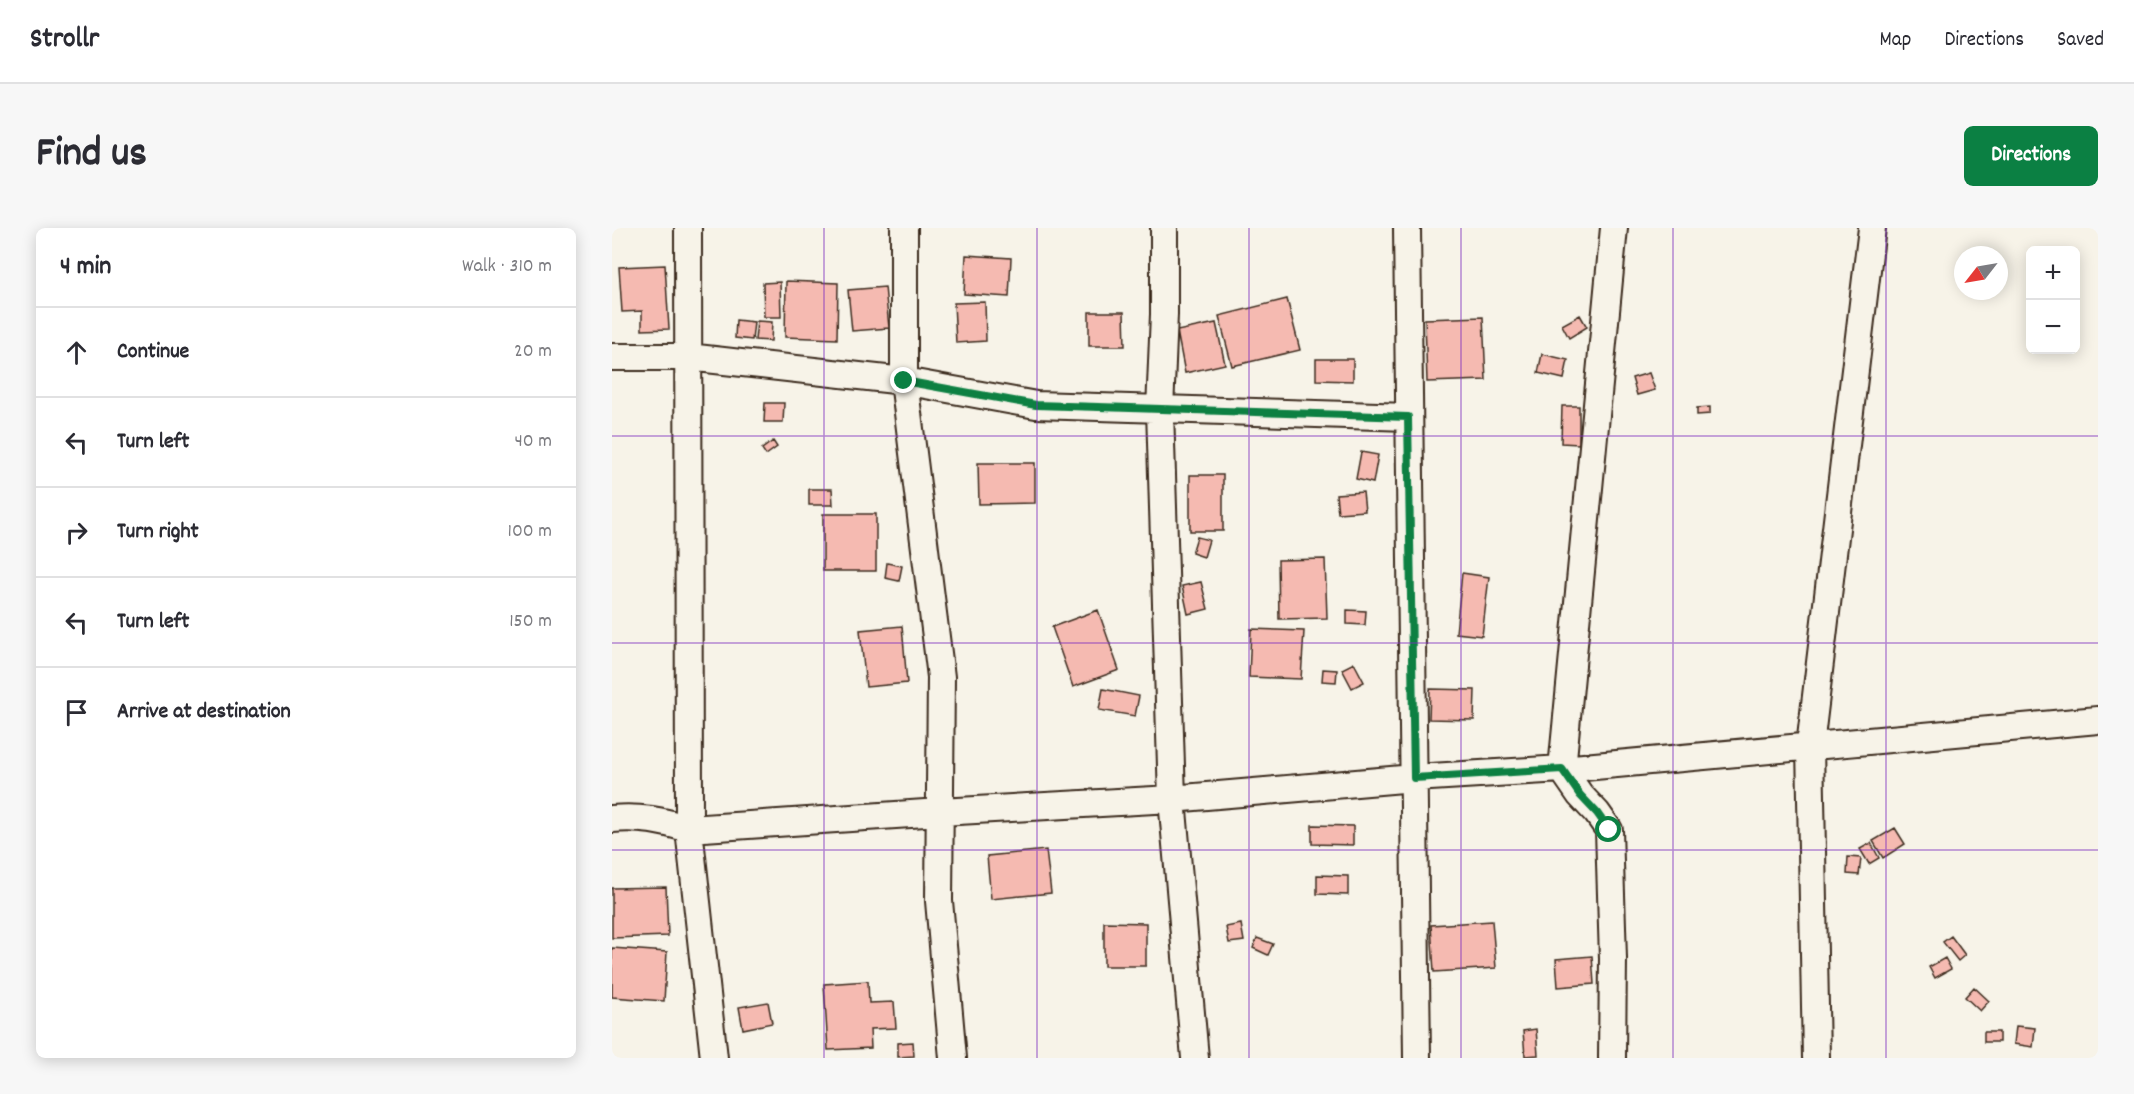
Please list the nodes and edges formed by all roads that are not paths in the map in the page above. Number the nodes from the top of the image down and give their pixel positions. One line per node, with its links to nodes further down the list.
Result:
1 (688, 228): 8 (street)
2 (904, 228): 9 (street)
3 (1164, 228): 10 (street)
4 (1407, 228): 11 (street)
5 (1614, 228): 14 (street)
6 (1872, 228): 13 (street)
7 (612, 357): 8 (street)
8 (688, 357): 9 (street); 19 (street)
9 (904, 381): 10 (street); 17 (street)
10 (1160, 410): 11 (street); 16 (street)
11 (1408, 417): 15 (street)
12 (2098, 720): 13 (street)
13 (1810, 746): 14 (street); 25 (street)
14 (1562, 769): 15 (street); 24 (street)
15 (1414, 778): 16 (street); 23 (street)
16 (1172, 799): 17 (street); 22 (street)
17 (940, 812): 19 (street); 21 (street)
18 (612, 819): 19 (street)
19 (689, 829): 20 (street)
20 (714, 1058)
21 (953, 1058)
22 (1195, 1058)
23 (1417, 1058)
24 (1612, 1058)
25 (1816, 1058)

